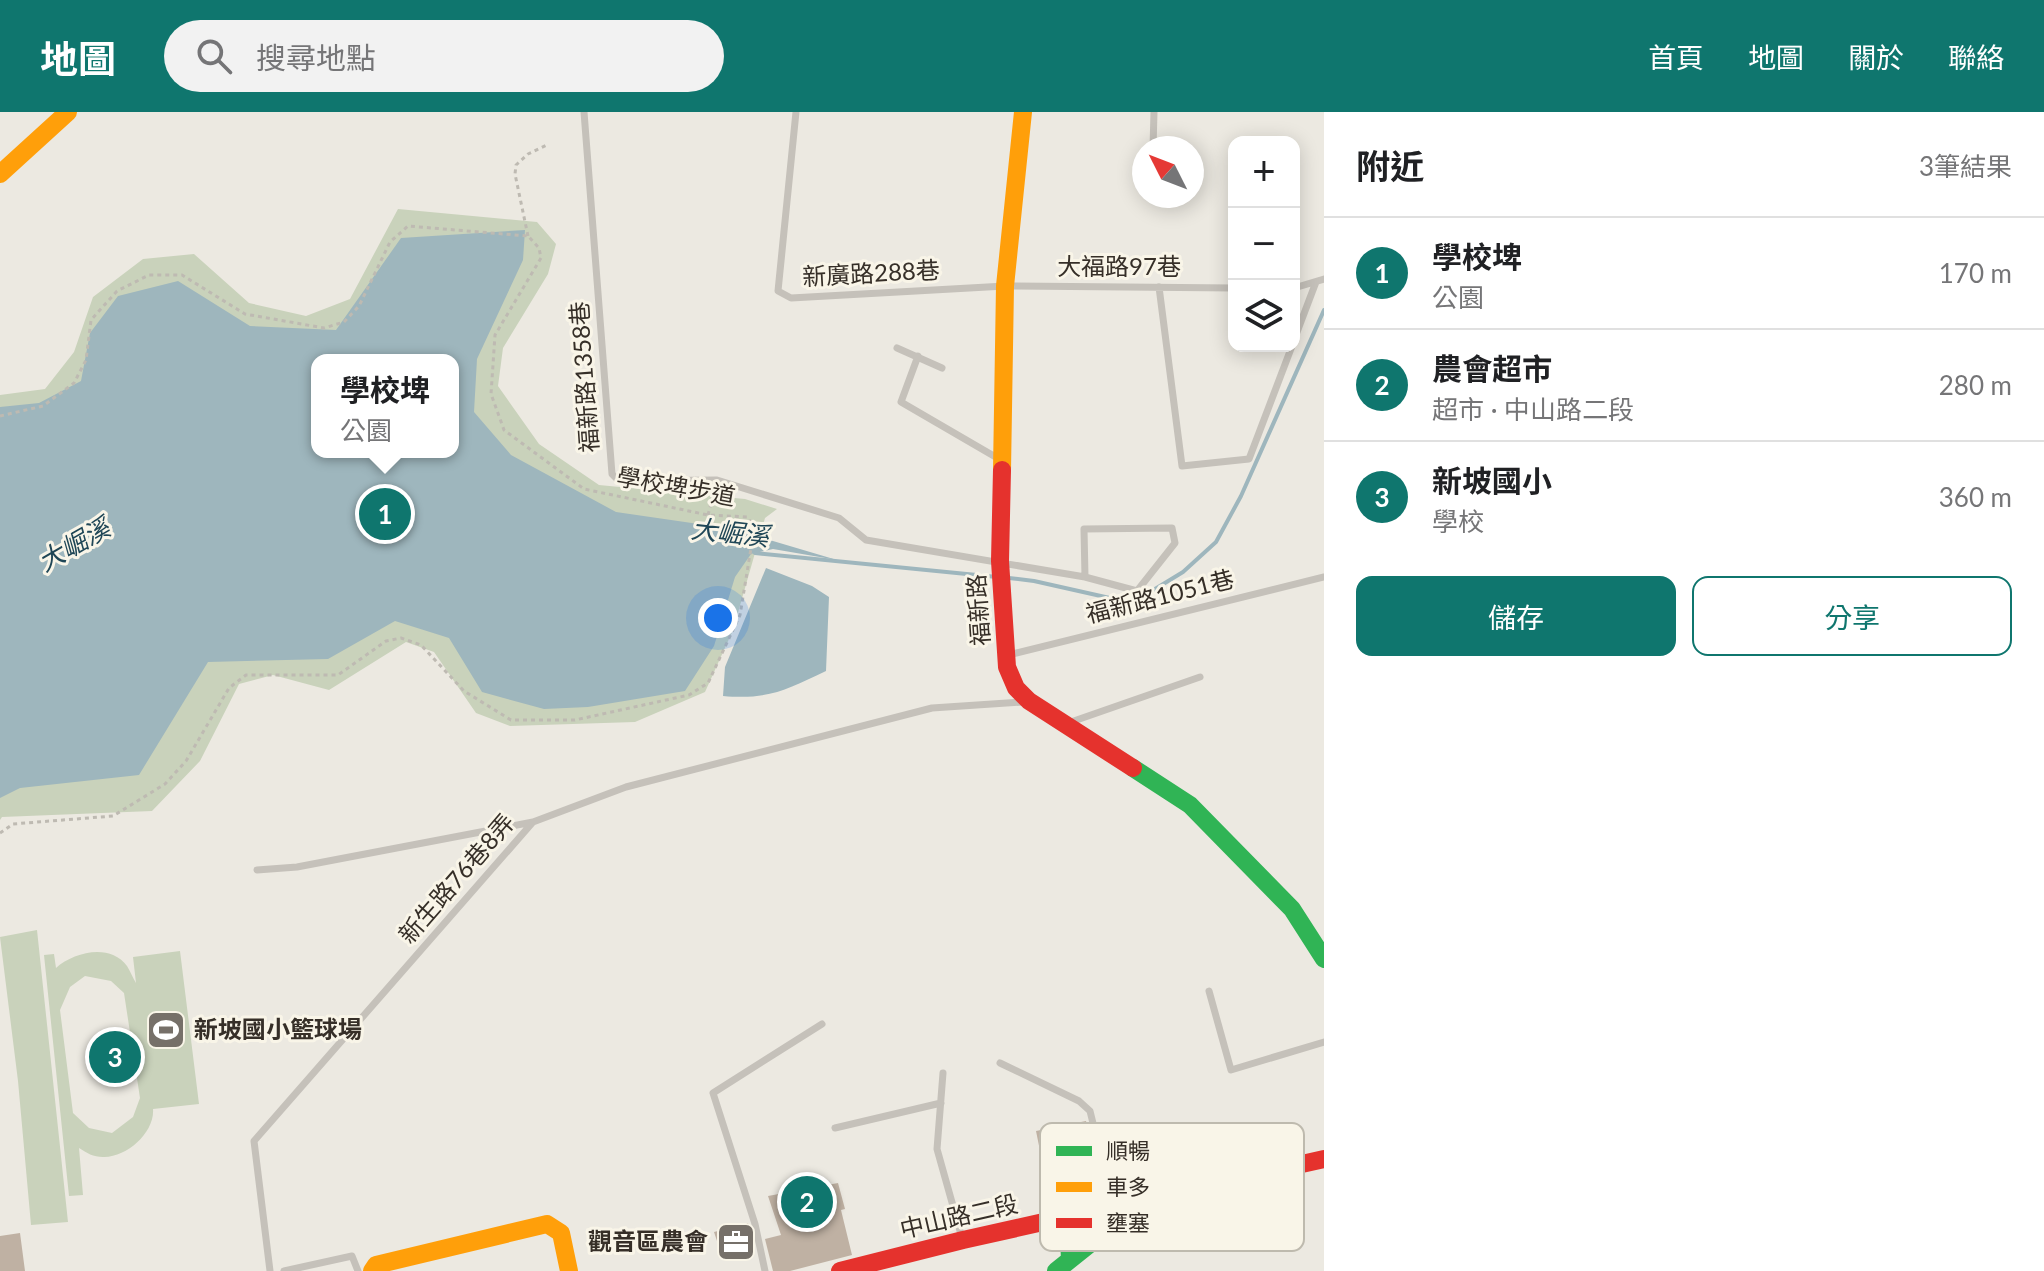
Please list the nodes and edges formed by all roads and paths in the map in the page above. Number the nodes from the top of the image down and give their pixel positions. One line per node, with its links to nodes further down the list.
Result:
1 (68, 112): 8 (street)
2 (584, 112): 22 (lane, 福新路1358巷)
3 (796, 112): 11 (lane, 新廣路288巷)
4 (1023, 112): 11 (street, 福新路)
5 (1154, 112): 6 (lane)
6 (1153, 136)
7 (547, 145): 9 (path)
8 (0, 174)
9 (528, 236): 20 (path); 23 (path, 學校埤步道)
10 (1320, 280): 12 (lane); 15 (lane)
11 (1005, 286): 13 (lane, 大福路97巷); 21 (street, 福新路)
12 (1300, 286)
13 (1159, 287): 14 (lane, 大福路97巷); 17 (lane)
14 (1228, 288)
15 (1300, 326)
16 (897, 348): 18 (lane)
17 (1290, 352)
18 (918, 356): 19 (lane); 21 (lane)
19 (942, 368)
20 (0, 416)
21 (1001, 460): 24 (street, 福新路)
22 (717, 480): 23 (path); 24 (lane, 福新路1358巷)
23 (708, 515): 32 (path, 學校埤步道)
24 (1000, 561): 25 (lane, 福新路1358巷); 27 (street, 福新路)
25 (1085, 577): 25 (lane, 福新路1358巷)
26 (1324, 577): 27 (lane, 福新路1051巷)
27 (1006, 655): 29 (street, 福新路)
28 (1200, 677): 30 (lane)
29 (1029, 701): 30 (street, 福新路); 31 (lane, 新生路76巷8弄)
30 (1066, 724): 34 (street, 福新路)
31 (533, 822): 33 (lane); 49 (lane, 新生路76巷8弄)
32 (0, 833)
33 (257, 870)
34 (1324, 959)
35 (1209, 991): 37 (lane)
36 (822, 1024): 54 (lane)
37 (1324, 1042)
38 (1000, 1063): 41 (lane)
39 (943, 1073): 40 (lane)
40 (941, 1103): 42 (lane); 46 (lane)
41 (1093, 1123)
42 (835, 1128)
43 (1324, 1159): 44 (street, 中山路二段)
44 (1304, 1164)
45 (1040, 1223): 46 (street, 中山路二段)
46 (963, 1240): 55 (street, 中山路二段)
47 (1082, 1251): 48 (street)
48 (1063, 1266)
49 (270, 1271)
50 (284, 1271): 51 (lane)
51 (358, 1271)
52 (372, 1271): 53 (street)
53 (569, 1271)
54 (765, 1271)
55 (840, 1271)

